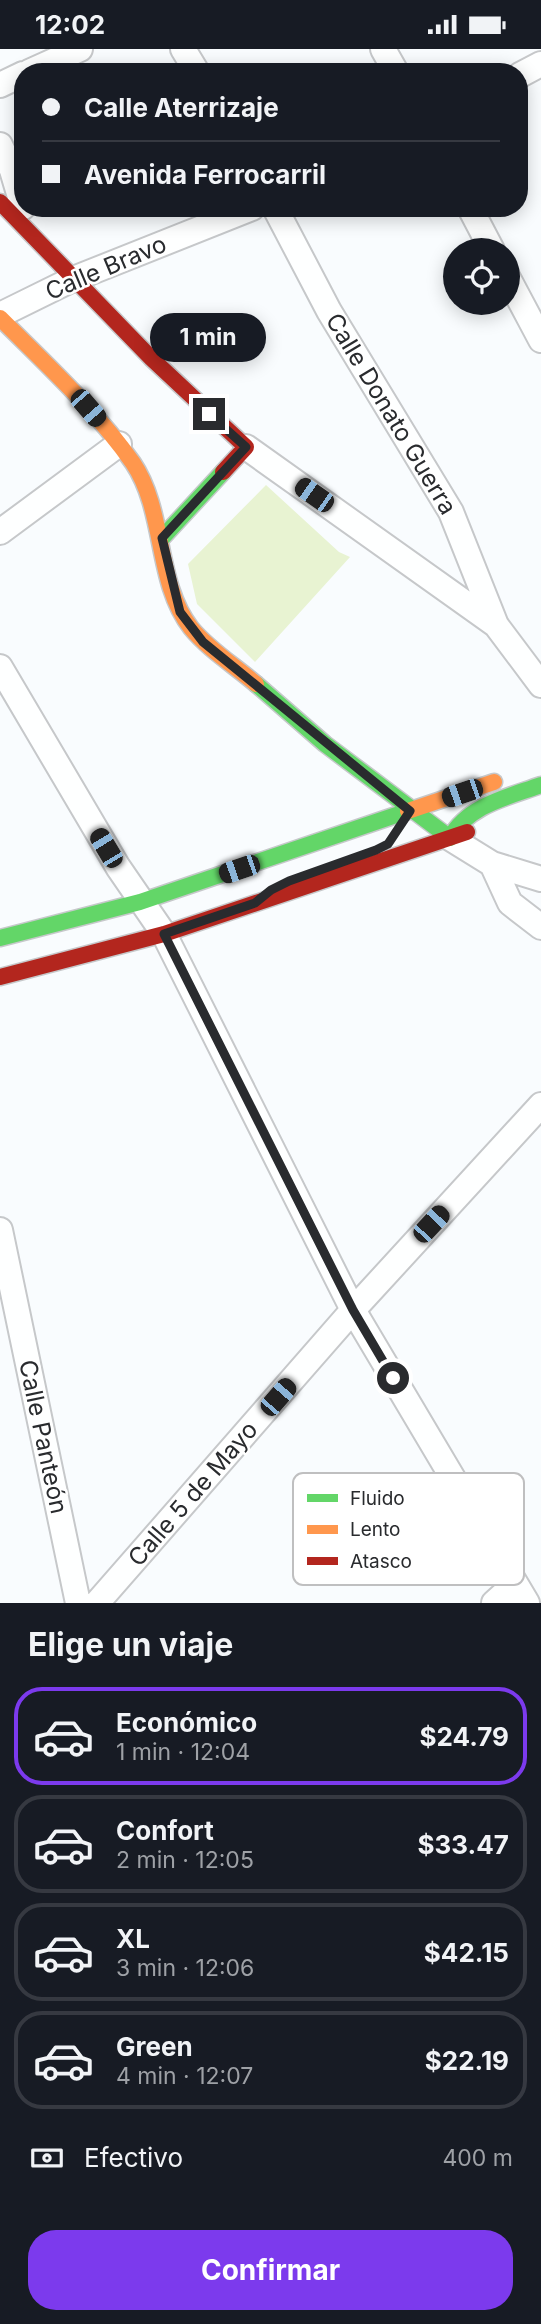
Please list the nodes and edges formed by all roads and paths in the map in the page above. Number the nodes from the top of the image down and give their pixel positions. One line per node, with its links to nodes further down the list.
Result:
1 (80, 49): 2 (street)
2 (49, 63)
3 (0, 145): 4 (street)
4 (14, 177)
5 (0, 202): 7 (main road)
6 (14, 217): 12 (main road)
7 (14, 217)
8 (25, 217): 12 (street)
9 (229, 217): 14 (street, Calle Bravo)
10 (280, 217): 22 (street, Calle Donato Guerra)
11 (475, 217): 13 (street)
12 (30, 234): 14 (main road)
13 (486, 238)
14 (71, 280): 16 (street, Calle Bravo); 19 (main road)
15 (520, 301): 17 (street)
16 (0, 317): 18 (main road)
17 (541, 340)
18 (119, 444): 20 (street); 21 (main road)
19 (246, 447): 21 (main road); 22 (street)
20 (0, 532)
21 (162, 538): 27 (main road)
22 (496, 625): 24 (street)
23 (0, 667): 32 (street)
24 (541, 685)
25 (514, 775): 27 (main road)
26 (541, 785): 29 (main road)
27 (410, 811): 29 (main road); 32 (main road); 33 (main road)
28 (485, 826): 29 (main road)
29 (450, 838): 30 (street); 33 (main road)
30 (492, 864): 31 (street); 34 (street)
31 (541, 879)
32 (141, 902): 35 (street); 36 (main road)
33 (255, 903): 35 (main road)
34 (541, 927)
35 (164, 934): 37 (main road); 40 (street)
36 (0, 937)
37 (0, 977)
38 (541, 1105): 40 (street, Calle 5 de Mayo)
39 (0, 1230): 43 (street, Calle Panteón)
40 (353, 1310): 41 (street); 44 (street, Calle 5 de Mayo)
41 (449, 1473)
42 (521, 1594): 45 (street)
43 (78, 1603)
44 (97, 1603)
45 (494, 1603)

